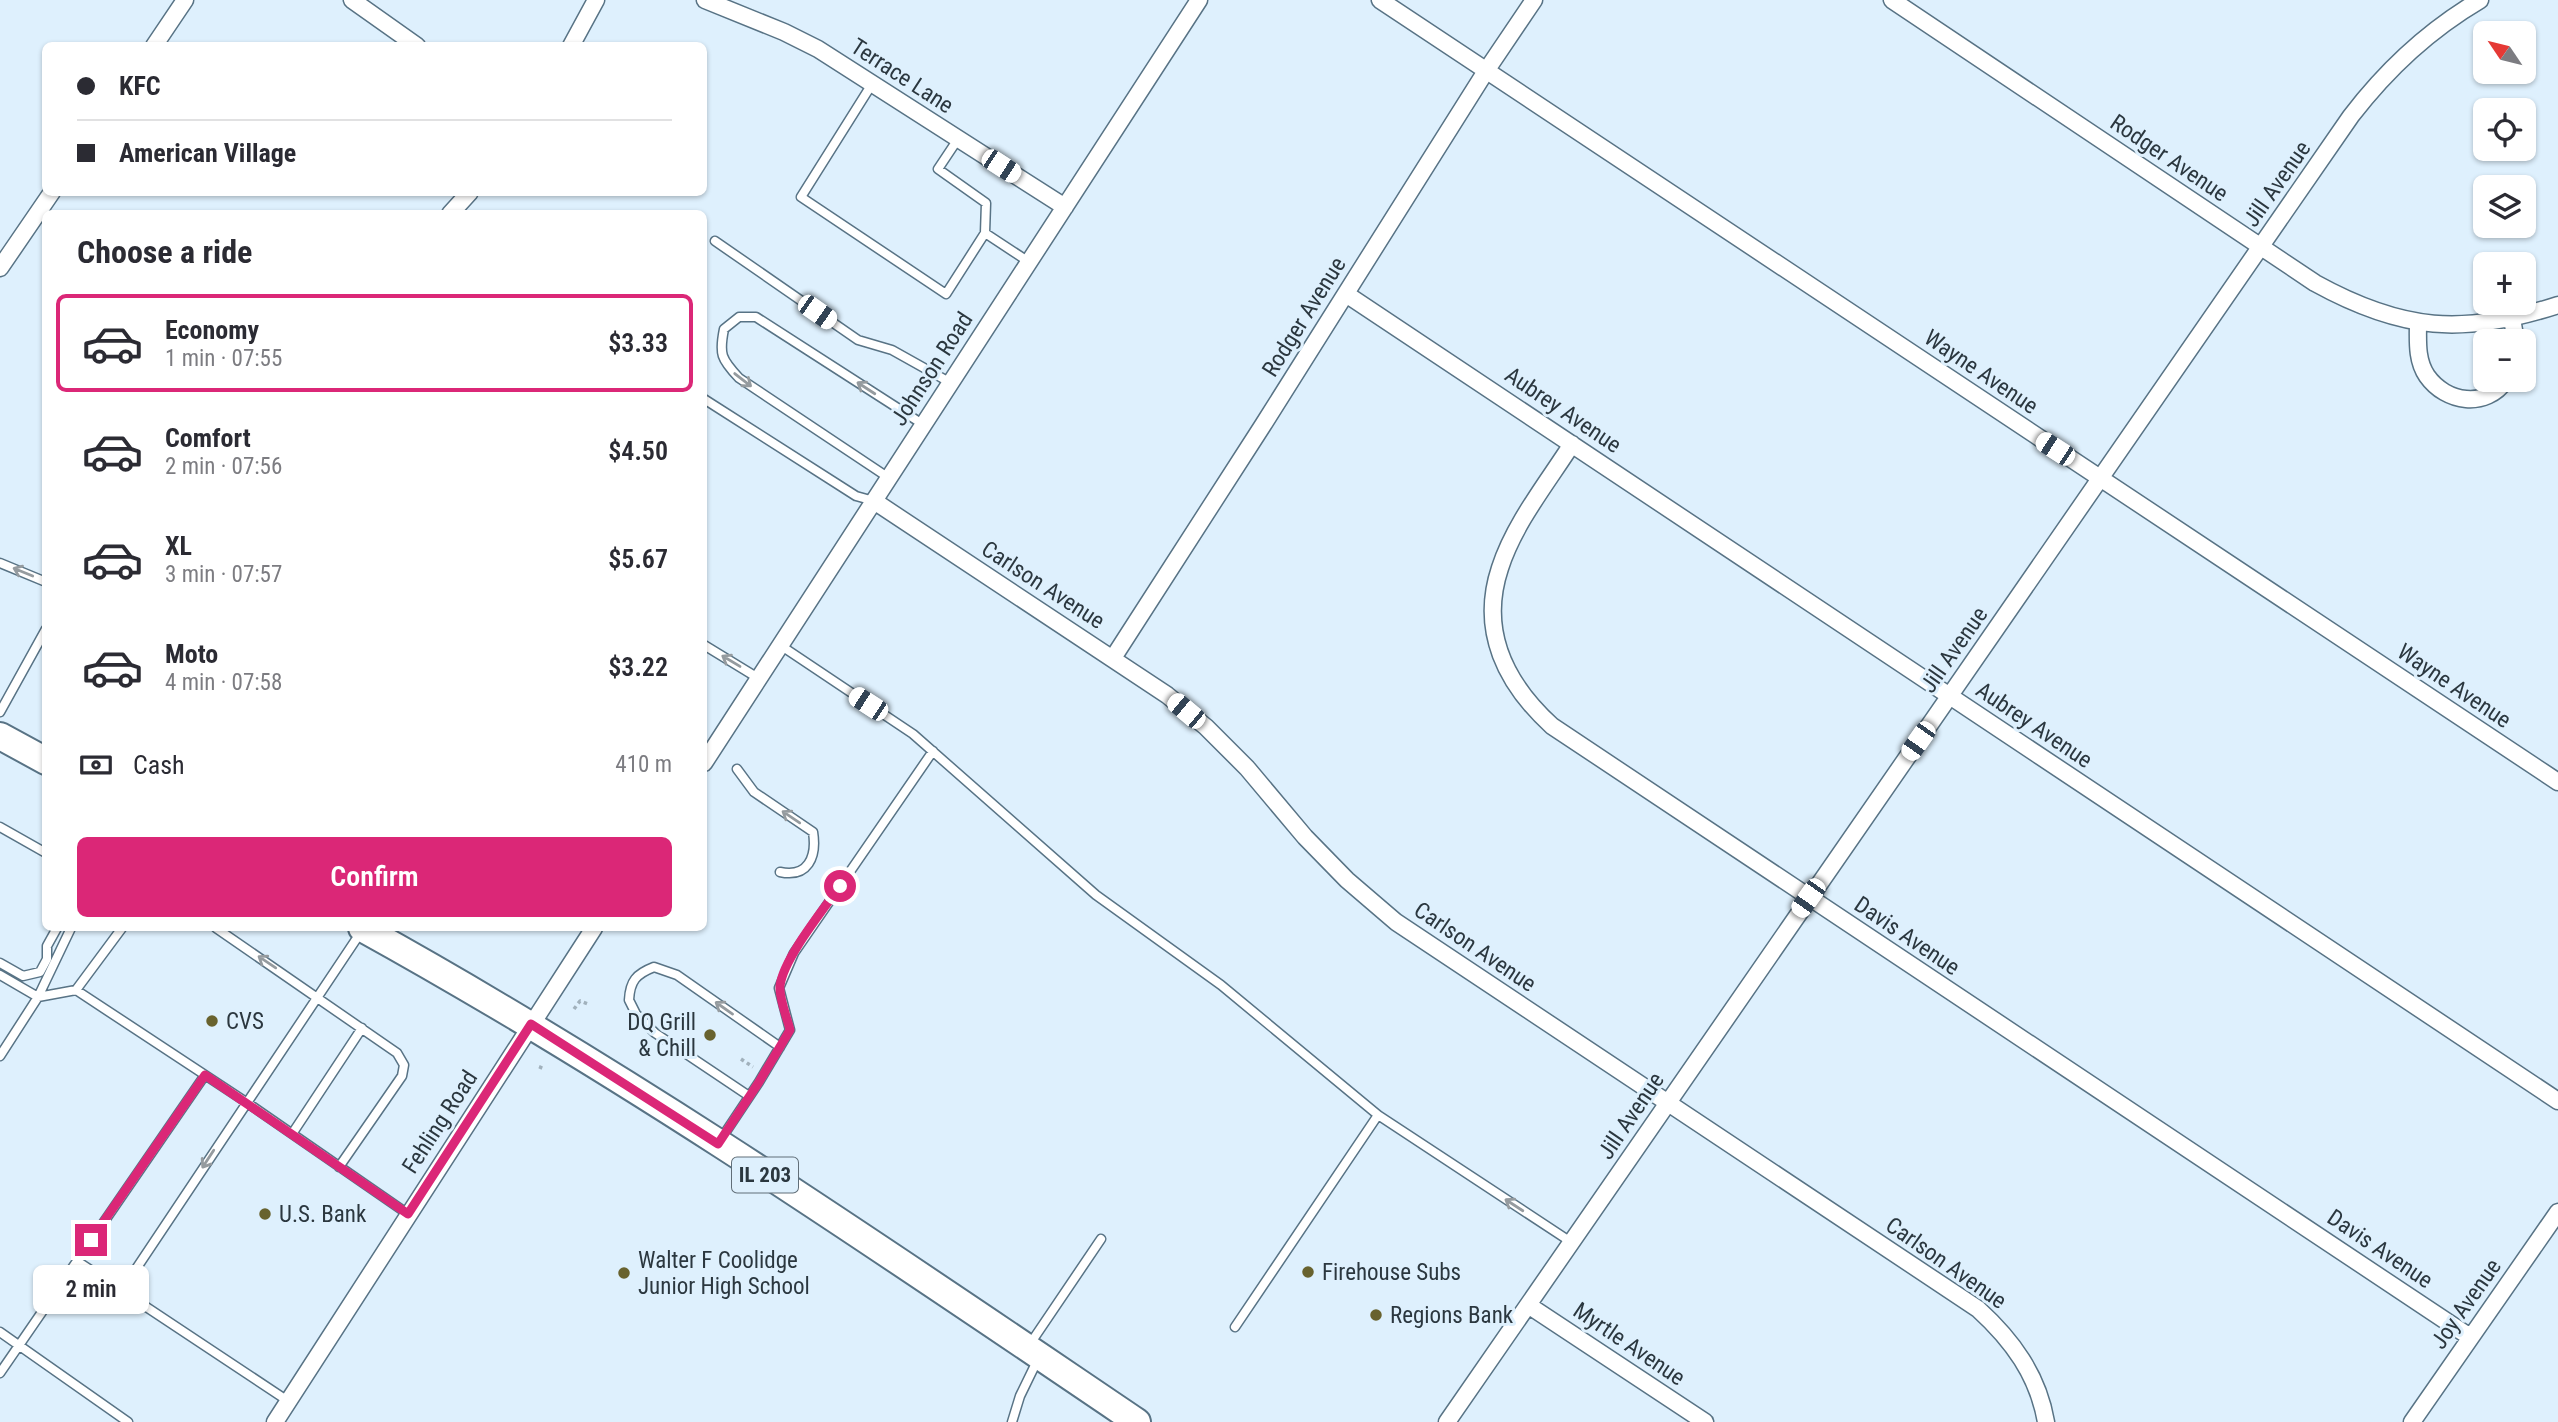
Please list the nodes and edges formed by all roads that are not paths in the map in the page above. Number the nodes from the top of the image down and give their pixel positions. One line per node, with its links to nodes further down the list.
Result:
1 (185, 0): 10 (street)
2 (352, 0): 11 (street)
3 (596, 0): 12 (street)
4 (705, 0): 14 (street, Terrace Lane)
5 (1199, 0): 18 (street, Johnson Road)
6 (1380, 0): 13 (street, Wayne Avenue)
7 (1534, 0): 13 (street, Rodger Avenue)
8 (1892, 0): 22 (street, Rodger Avenue)
9 (2480, 0): 22 (street, Jill Avenue)
10 (157, 42)
11 (411, 42)
12 (573, 42)
13 (1486, 71): 25 (street, Rodger Avenue); 36 (street, Wayne Avenue)
14 (872, 84): 15 (street, Terrace Lane); 20 (lane)
15 (958, 139): 18 (street, Terrace Lane); 20 (lane)
16 (49, 196): 24 (street)
17 (466, 196): 19 (street)
18 (1065, 207): 23 (street, Johnson Road)
19 (454, 210)
20 (985, 233): 23 (lane)
21 (715, 242): 30 (lane)
22 (2262, 247): 28 (street, Rodger Avenue); 36 (street, Jill Avenue)
23 (1029, 262): 30 (street, Johnson Road)
24 (0, 268)
25 (1346, 294): 34 (street, Aubrey Avenue); 43 (street, Rodger Avenue)
26 (2558, 305): 27 (street, Rodger Avenue)
27 (2512, 319): 28 (street, Rodger Avenue); 29 (street)
28 (2418, 322): 31 (street)
29 (2514, 329)
30 (951, 383): 33 (street, Johnson Road)
31 (2493, 392)
32 (707, 401): 37 (lane)
33 (923, 425): 35 (street, Johnson Road); 35 (lane, one-way to 35)
34 (1572, 444): 45 (street, Aubrey Avenue); 56 (street, Davis Avenue)
35 (889, 478): 37 (street, Johnson Road)
36 (2101, 479): 45 (street, Jill Avenue); 52 (street, Wayne Avenue)
37 (874, 501): 41 (street, Johnson Road); 43 (street, Carlson Avenue)
38 (0, 563): 39 (lane, one-way to 38)
39 (42, 580)
40 (42, 636): 46 (lane)
41 (780, 645): 44 (street, Johnson Road); 48 (lane)
42 (707, 647): 44 (lane, one-way to 42)
43 (1113, 658): 76 (street, Carlson Avenue)
44 (758, 678): 49 (street, Johnson Road)
45 (1950, 696): 56 (street, Jill Avenue); 74 (street, Aubrey Avenue)
46 (0, 712)
47 (0, 736): 50 (main road)
48 (933, 751): 70 (lane); 77 (lane)
49 (707, 753)
50 (42, 756)
51 (737, 769): 55 (lane, one-way to 51)
52 (2555, 774)
53 (0, 827): 54 (lane)
54 (42, 851)
55 (780, 872)
56 (1808, 898): 76 (street, Jill Avenue); 90 (street, Davis Avenue)
57 (55, 931): 63 (lane)
58 (70, 931): 66 (lane)
59 (120, 931): 65 (lane)
60 (220, 931): 67 (lane, one-way to 60)
61 (592, 931): 68 (street)
62 (374, 932): 67 (lane); 68 (main road, IL 203)
63 (0, 963)
64 (0, 975): 66 (lane)
65 (76, 990): 66 (lane); 72 (lane)
66 (38, 996): 71 (lane)
67 (317, 996): 69 (lane); 75 (lane)
68 (531, 1024): 79 (main road, IL 203); 82 (street, Fehling Road)
69 (362, 1028): 78 (lane); 80 (lane)
70 (780, 1047): 73 (lane); 73 (lane, one-way to 73)
71 (0, 1056)
72 (205, 1075): 75 (lane); 85 (lane)
73 (749, 1096): 79 (lane)
74 (2558, 1101)
75 (246, 1102): 78 (lane); 86 (lane, one-way to 86)
76 (1667, 1102): 84 (street, Jill Avenue); 101 (street, Carlson Avenue)
77 (1378, 1115): 84 (lane, one-way to 77); 88 (lane)
78 (292, 1134): 80 (lane)
79 (718, 1144): 92 (main road, IL 203)
80 (339, 1167): 82 (lane)
81 (2558, 1212): 90 (street, Joy Avenue)
82 (408, 1214): 94 (street, Fehling Road)
83 (1101, 1239): 92 (lane)
84 (1571, 1242): 87 (street, Jill Avenue)
85 (77, 1261): 86 (lane); 91 (lane)
86 (122, 1290): 94 (lane)
87 (1528, 1305): 99 (street, Jill Avenue); 100 (street, Myrtle Avenue)
88 (1235, 1327)
89 (0, 1332): 91 (lane)
90 (2470, 1337): 102 (street, Joy Avenue)
91 (20, 1346): 93 (lane); 95 (lane)
92 (1033, 1352): 97 (lane); 98 (main road, IL 203)
93 (0, 1373)
94 (288, 1401): 96 (street, Fehling Road)
95 (128, 1422)
96 (275, 1422)
97 (1012, 1422)
98 (1138, 1422)
99 (1447, 1422)
100 (1705, 1422)
101 (2046, 1422)
102 (2412, 1422)

